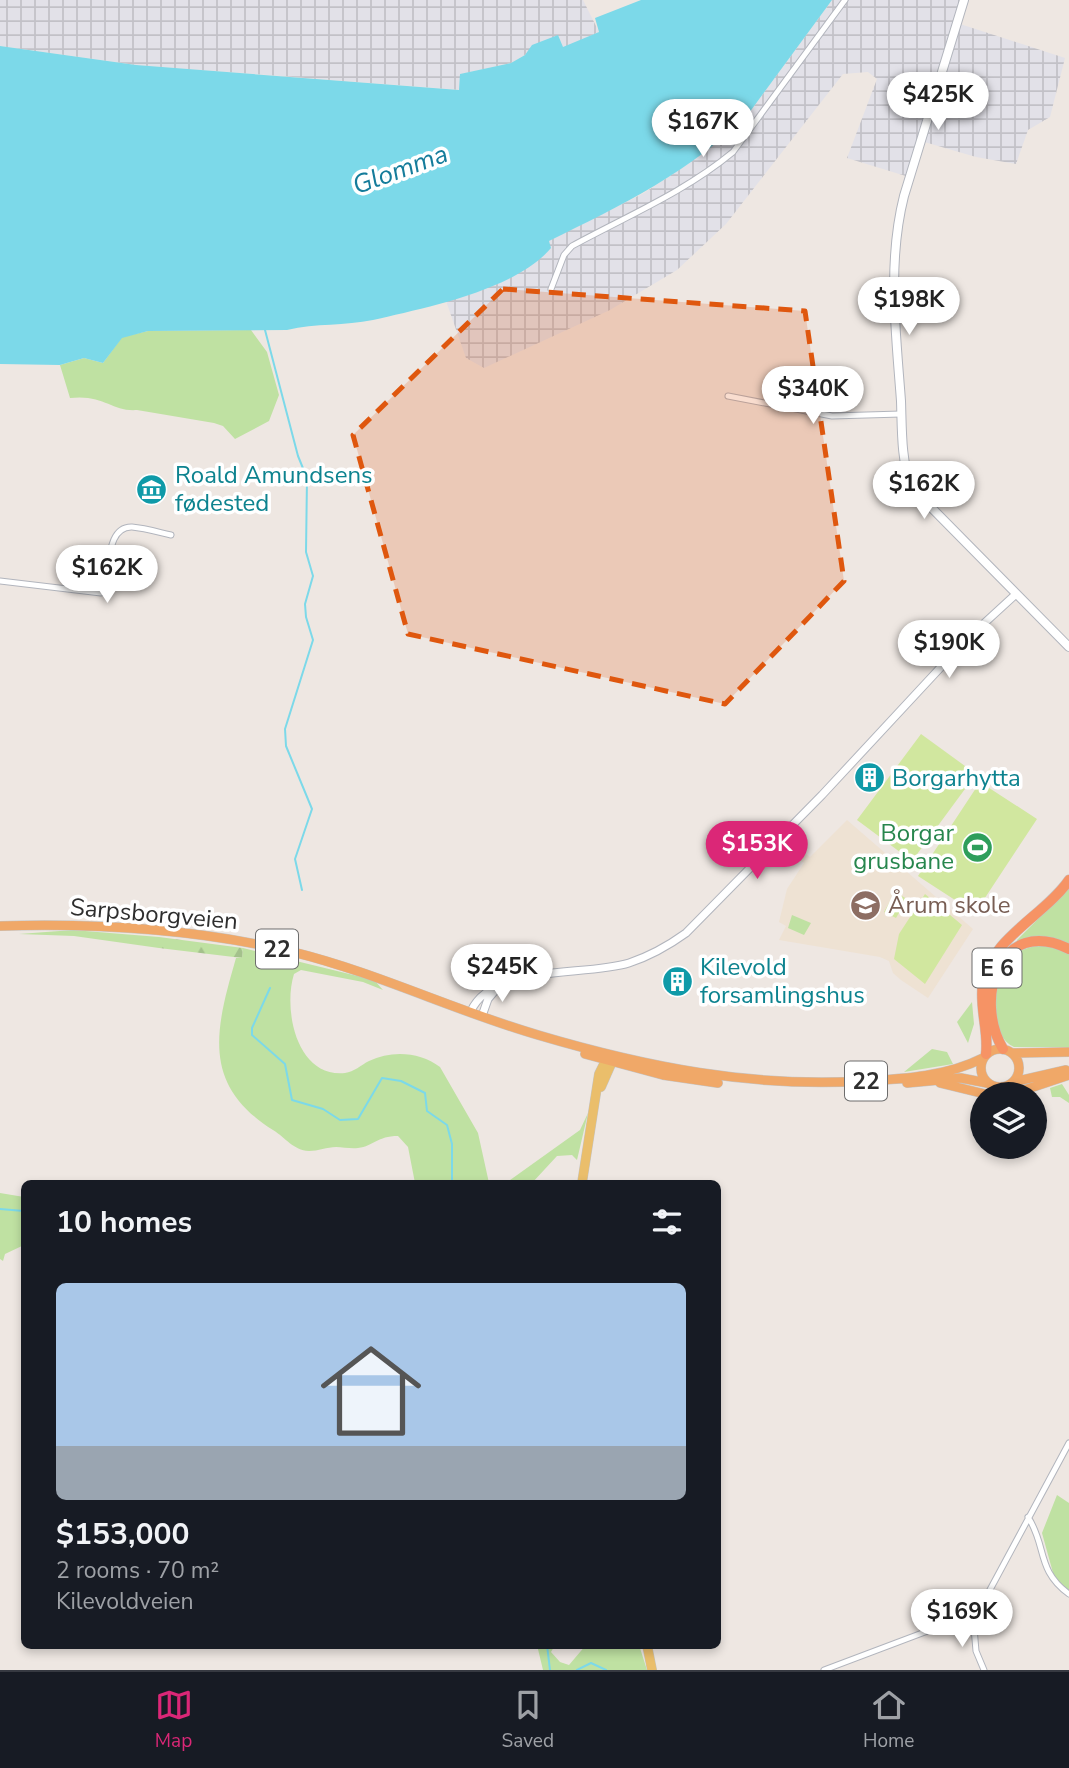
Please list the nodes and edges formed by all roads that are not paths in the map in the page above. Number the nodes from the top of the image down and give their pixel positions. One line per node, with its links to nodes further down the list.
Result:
1 (845, 0): 3 (street)
2 (964, 0): 5 (main road)
3 (551, 289)
4 (728, 396): 5 (street)
5 (901, 414): 8 (main road)
6 (171, 535): 7 (street)
7 (0, 581)
8 (1016, 594): 9 (main road); 13 (street)
9 (1068, 645)
10 (1069, 880): 18 (highway, E 6)
11 (0, 926): 14 (highway, Sarpsborgveien / 22)
12 (1069, 949): 16 (highway, E 6)
13 (504, 981): 14 (street); 15 (street)
14 (471, 1011): 15 (highway, Sarpsborgveien / 22)
15 (482, 1016): 19 (highway, Sarpsborgveien / 22)
16 (1007, 1051): 17 (highway, 22); 18 (highway, 22); 23 (highway)
17 (1069, 1052)
18 (985, 1056): 19 (highway, Sarpsborgveien / 22); 22 (highway)
19 (608, 1059): 25 (highway, Sarpsborgveien / 22); 27 (main road)
20 (1069, 1072): 23 (highway, 22); 24 (highway, 22)
21 (982, 1082): 25 (highway, Sarpsborgveien / 22)
22 (986, 1082)
23 (1013, 1082)
24 (1043, 1082)
25 (911, 1083): 26 (highway, 22)
26 (970, 1090)
27 (582, 1180)
28 (1069, 1443): 29 (street)
29 (1028, 1517): 30 (street); 31 (street)
30 (1069, 1594)
31 (973, 1616): 34 (street); 35 (street)
32 (648, 1649): 33 (main road)
33 (652, 1670)
34 (824, 1670)
35 (984, 1670)

